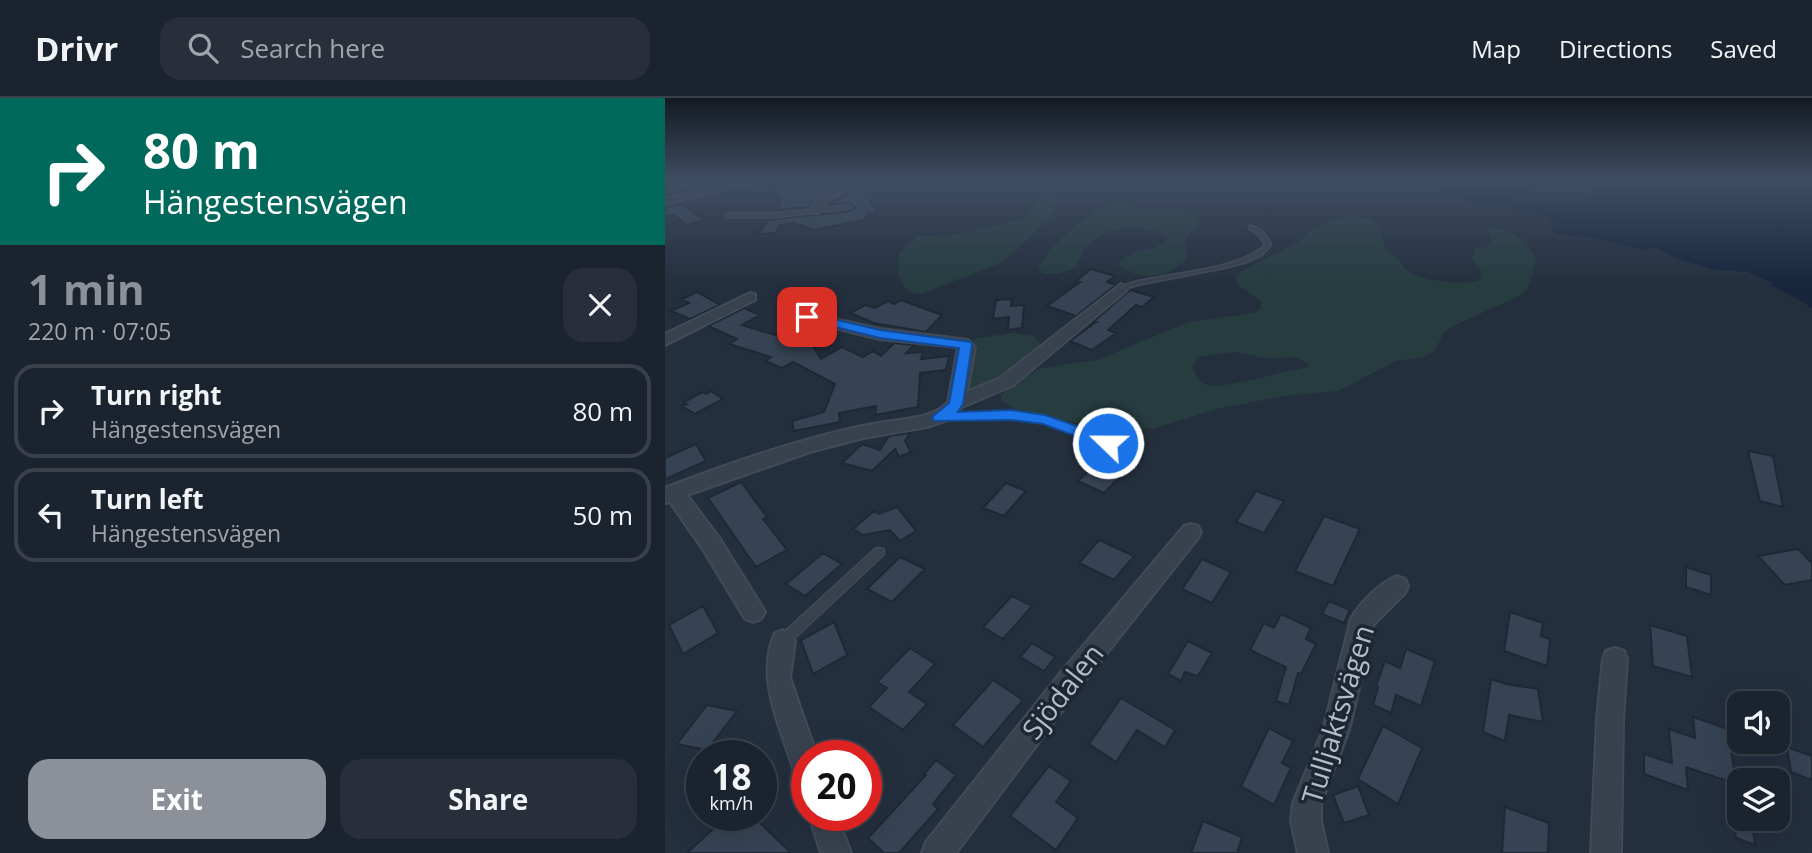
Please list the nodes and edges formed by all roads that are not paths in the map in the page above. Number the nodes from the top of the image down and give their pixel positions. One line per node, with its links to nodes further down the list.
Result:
1 (1251, 227): 2 (lane)
2 (1121, 288): 6 (street)
3 (750, 297): 5 (street)
4 (807, 317): 6 (street)
5 (665, 340)
6 (956, 404): 7 (street)
7 (939, 417): 8 (lane); 9 (street)
8 (1131, 451)
9 (670, 495): 13 (street)
10 (1191, 532): 19 (street, Sjödalen)
11 (879, 552): 14 (lane)
12 (1397, 586): 20 (street, Tulljaktsvägen)
13 (753, 612)
14 (783, 641): 16 (street)
15 (1615, 659): 21 (street)
16 (798, 740)
17 (828, 831): 18 (street)
18 (836, 853)
19 (937, 853)
20 (1313, 853)
21 (1606, 853)

